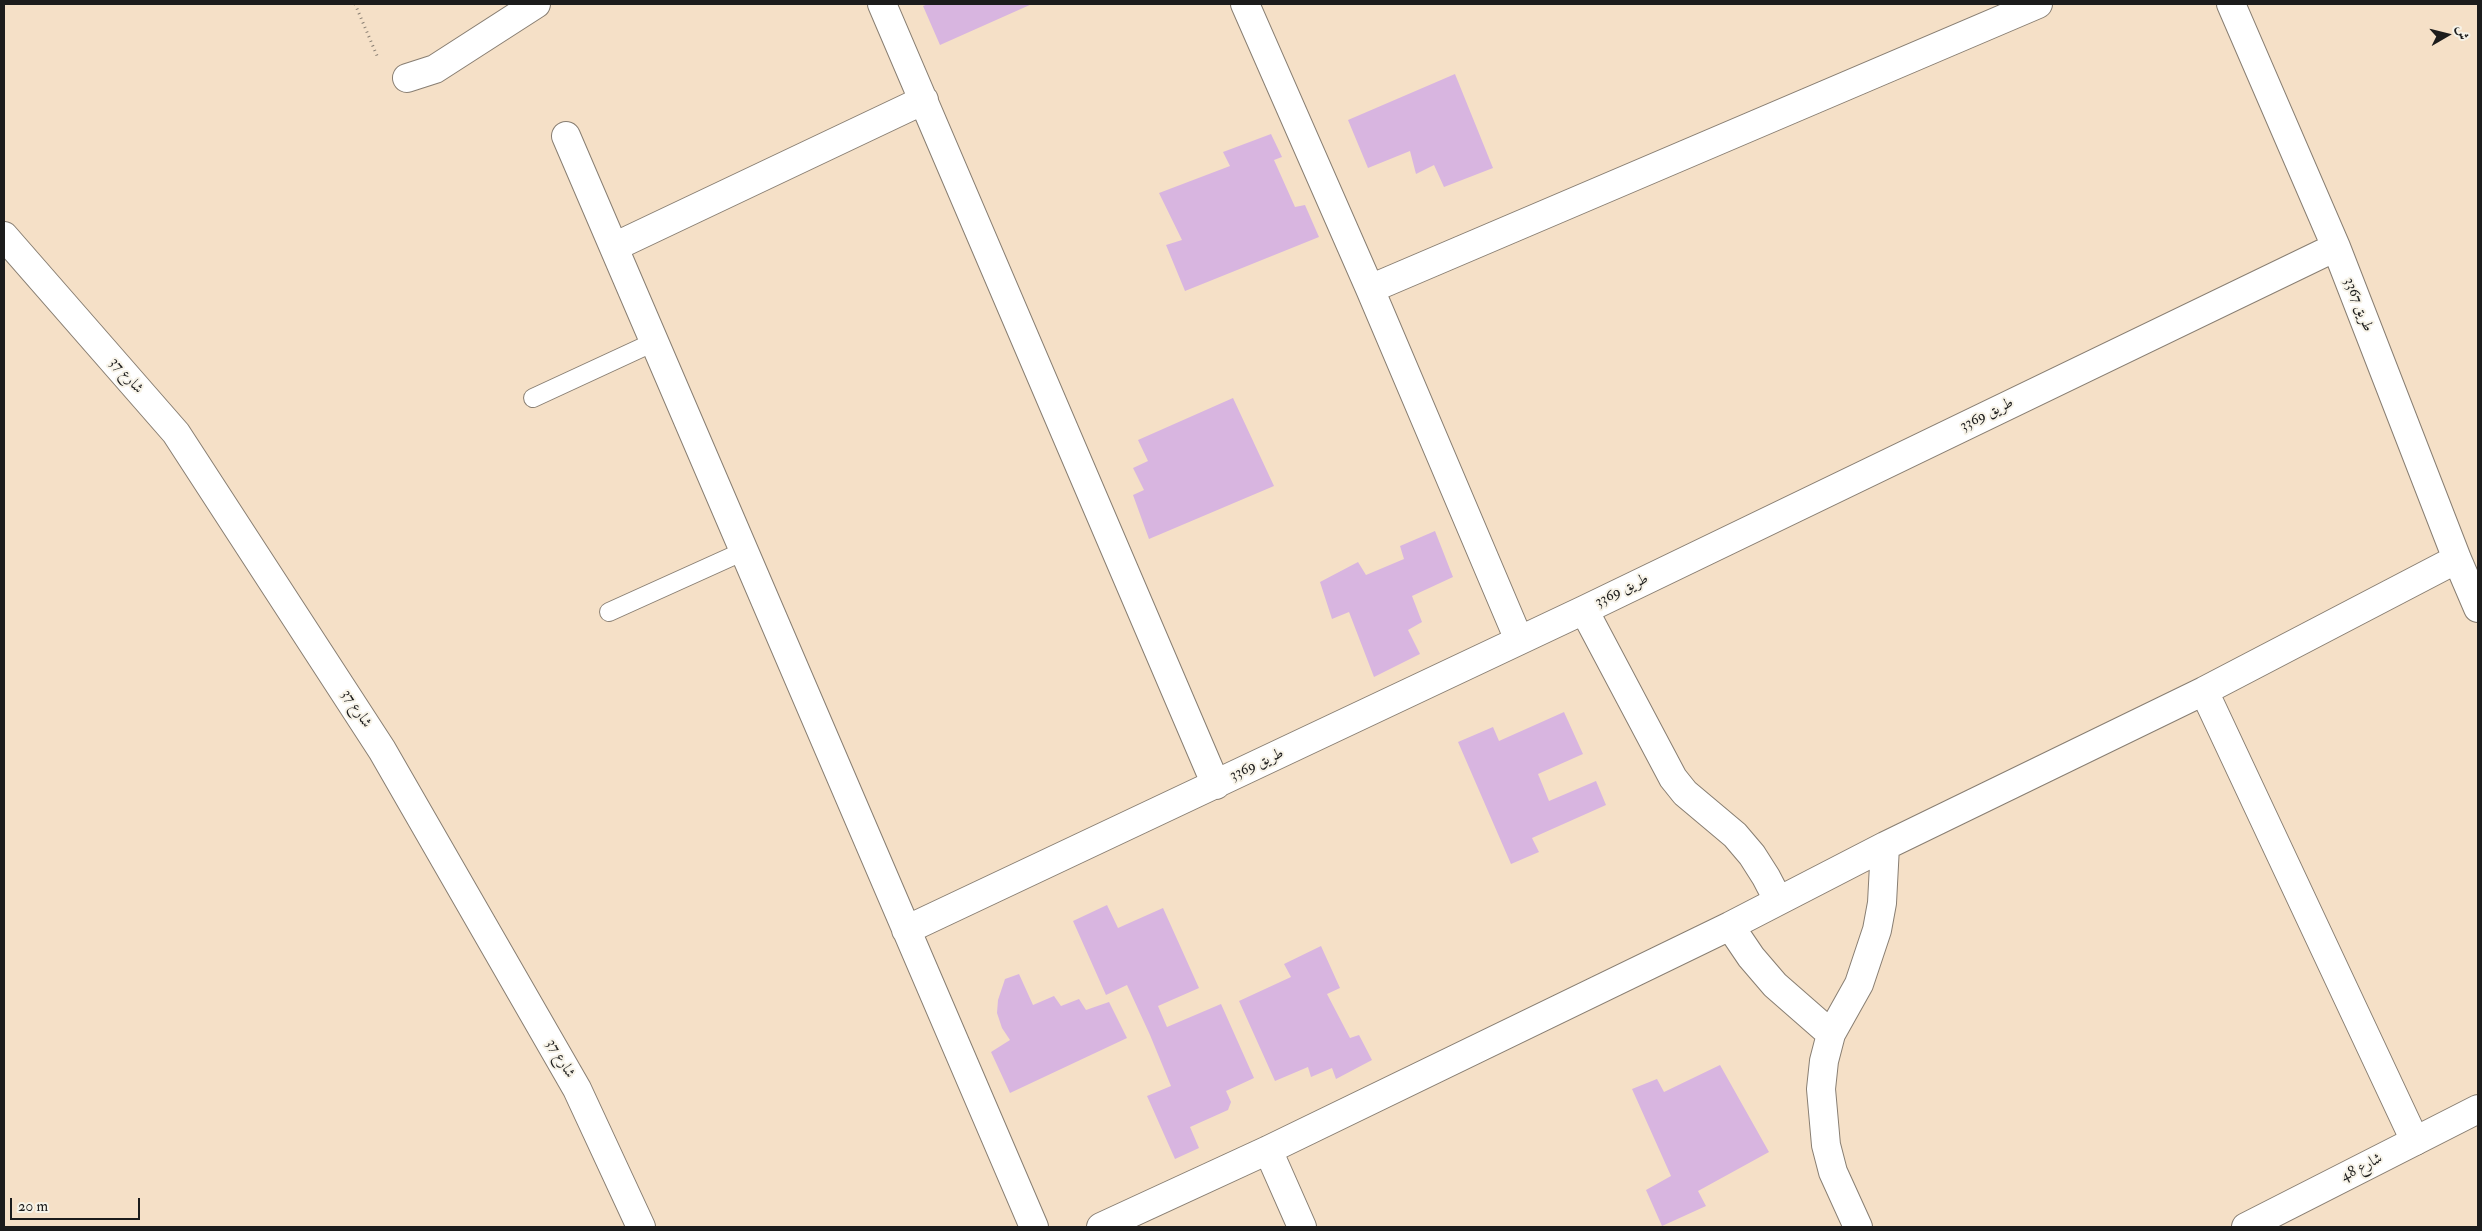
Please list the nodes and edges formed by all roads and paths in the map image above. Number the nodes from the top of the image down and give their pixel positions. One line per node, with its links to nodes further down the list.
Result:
1 (355, 4): 7 (path)
2 (536, 4): 7 (street)
3 (882, 4): 8 (street)
4 (1245, 4): 13 (street)
5 (2038, 4): 13 (street)
6 (2231, 4): 12 (street, طريق 3367)
7 (407, 78)
8 (924, 100): 11 (street); 23 (street)
9 (566, 136): 11 (street)
10 (4, 236): 32 (street, شارع 37)
11 (614, 247): 14 (street)
12 (2336, 247): 17 (street, طريق 3367); 19 (street, طريق 3369)
13 (1370, 289): 21 (street)
14 (654, 342): 15 (lane); 16 (street)
15 (533, 398)
16 (744, 552): 20 (lane); 27 (street)
17 (2457, 559): 18 (street, طريق 3367); 22 (street)
18 (2478, 608)
19 (1584, 610): 21 (street, طريق 3369); 25 (street)
20 (609, 612)
21 (1519, 640): 23 (street, طريق 3369)
22 (2204, 691): 24 (street); 30 (street)
23 (1216, 785): 27 (street, طريق 3369)
24 (1885, 846): 25 (street); 28 (street)
25 (1778, 900): 26 (street)
26 (1730, 926): 28 (street); 31 (street)
27 (906, 930): 33 (street)
28 (1831, 1034): 36 (street)
29 (2478, 1109): 30 (street, شارع 48)
30 (2415, 1141): 37 (street, شارع 48)
31 (1268, 1150): 34 (street); 35 (street)
32 (641, 1227)
33 (1034, 1227)
34 (1101, 1227)
35 (1302, 1227)
36 (1858, 1227)
37 (2246, 1227)

